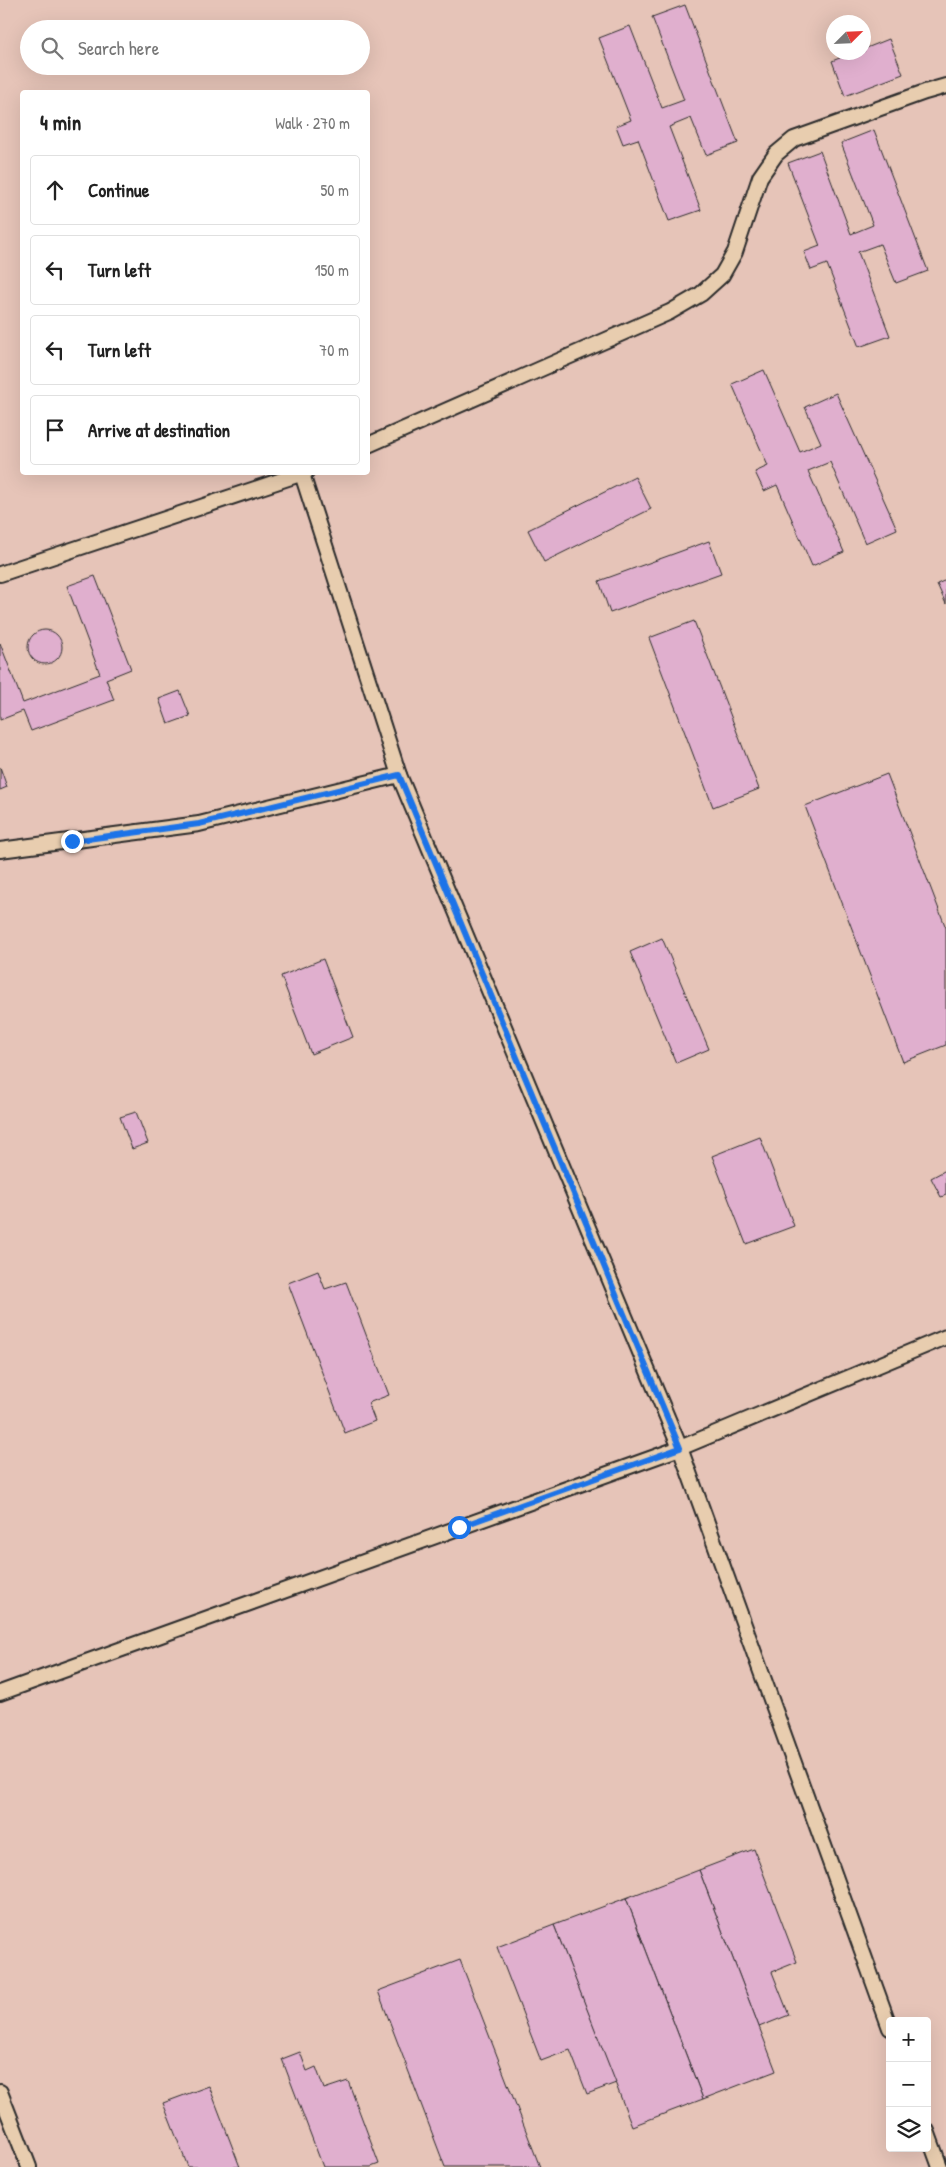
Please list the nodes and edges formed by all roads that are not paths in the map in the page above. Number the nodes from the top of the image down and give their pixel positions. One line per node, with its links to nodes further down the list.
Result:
1 (946, 86): 2 (lane)
2 (370, 444)
3 (298, 475): 5 (lane)
4 (305, 475): 6 (lane)
5 (0, 574)
6 (399, 775): 7 (lane); 9 (lane)
7 (0, 850)
8 (946, 1337): 9 (lane)
9 (680, 1448): 10 (lane); 11 (lane)
10 (0, 1693)
11 (886, 2017)
12 (0, 2092): 14 (lane)
13 (931, 2142): 15 (lane)
14 (29, 2167)
15 (940, 2167)

